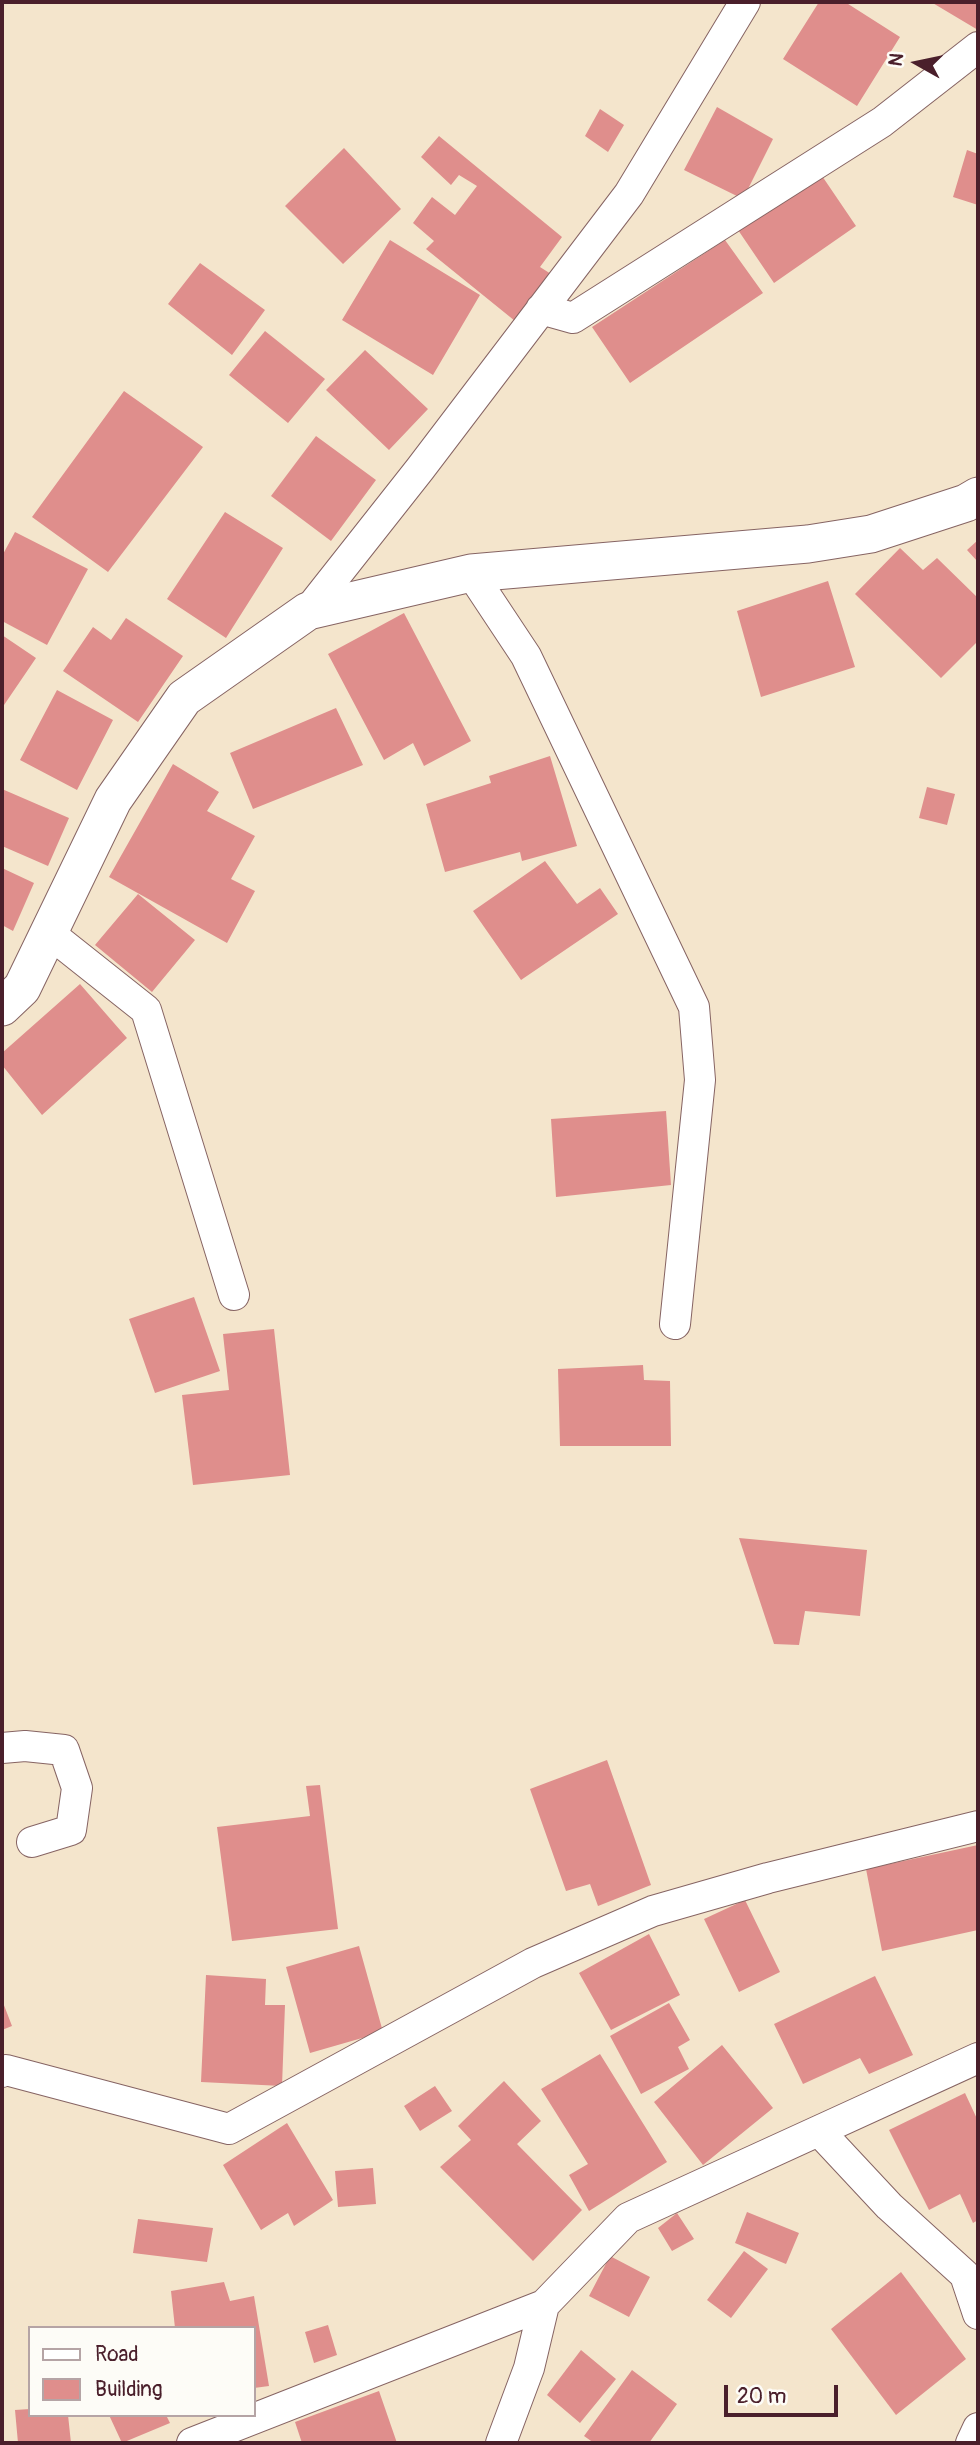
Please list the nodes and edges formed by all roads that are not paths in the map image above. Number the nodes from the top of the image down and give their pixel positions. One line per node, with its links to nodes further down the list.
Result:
1 (745, 2): 3 (street)
2 (978, 47): 3 (street)
3 (541, 309): 6 (street)
4 (978, 496): 5 (street)
5 (471, 573): 6 (street); 10 (street)
6 (308, 611): 7 (street)
7 (49, 933): 8 (street); 9 (street)
8 (2, 1007)
9 (234, 1295)
10 (675, 1324)
11 (2, 1748): 13 (street)
12 (978, 1826): 15 (street)
13 (32, 1842)
14 (978, 2058): 16 (street)
15 (2, 2072)
16 (820, 2131): 17 (street); 18 (street)
17 (544, 2305): 20 (street); 21 (street)
18 (978, 2314)
19 (978, 2428): 22 (street)
20 (192, 2443)
21 (502, 2443)
22 (971, 2443)

